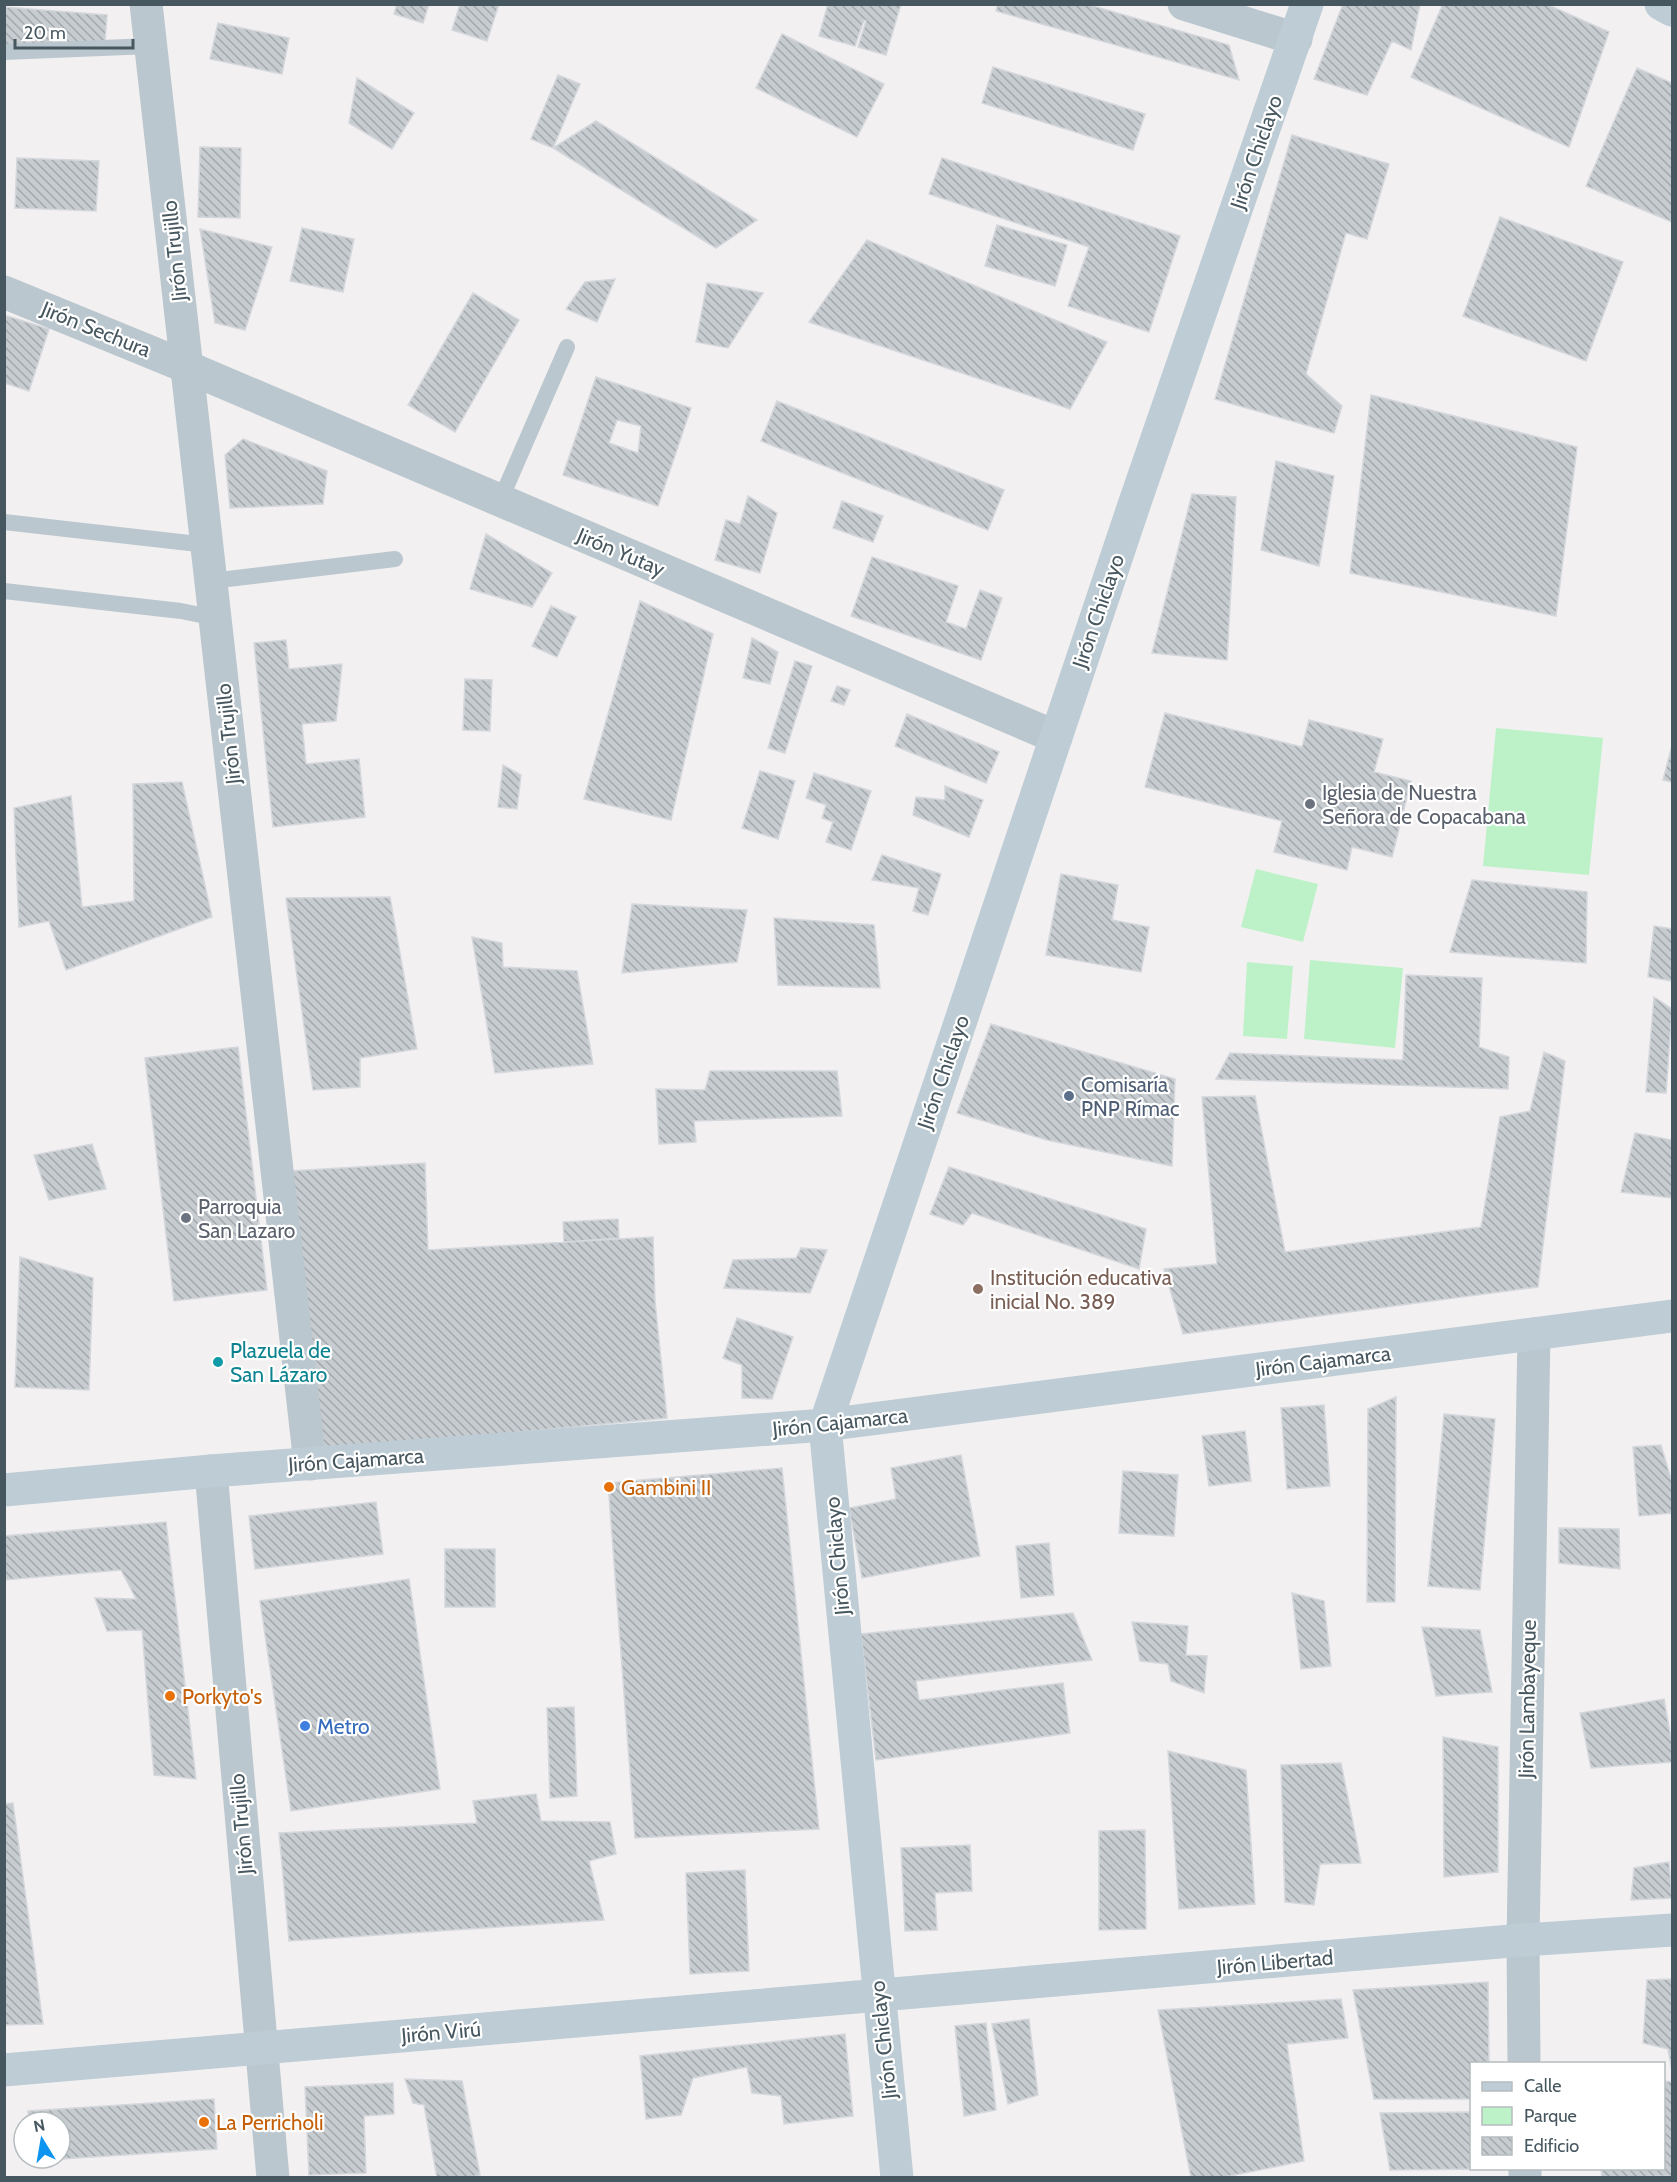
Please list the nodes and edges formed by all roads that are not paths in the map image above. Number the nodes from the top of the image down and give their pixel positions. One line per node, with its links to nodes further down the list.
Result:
1 (146, 4): 7 (street, Jirón Trujillo)
2 (1184, 4): 6 (street)
3 (1307, 4): 6 (street, Jirón Chiclayo)
4 (1661, 4): 5 (street)
5 (1672, 10)
6 (1296, 39): 19 (street, Jirón Chiclayo)
7 (151, 46): 8 (lane); 11 (street, Jirón Trujillo)
8 (4, 52)
9 (4, 292): 11 (street, Jirón Sechura)
10 (567, 347): 12 (lane)
11 (187, 367): 12 (street, Jirón Yutay); 14 (street, Jirón Trujillo)
12 (500, 501): 19 (street, Jirón Yutay)
13 (4, 522): 14 (lane)
14 (207, 545): 16 (street, Jirón Trujillo)
15 (396, 559): 16 (lane)
16 (211, 580): 18 (street, Jirón Trujillo)
17 (4, 591): 18 (lane)
18 (215, 618): 23 (street, Jirón Trujillo)
19 (1056, 736): 22 (street, Jirón Chiclayo)
20 (1672, 1316): 21 (street, Jirón Cajamarca)
21 (1534, 1334): 22 (street, Jirón Cajamarca); 27 (street, Jirón Lambayeque)
22 (825, 1425): 23 (street, Jirón Cajamarca); 28 (street, Jirón Chiclayo)
23 (310, 1464): 24 (street, Jirón Cajamarca)
24 (211, 1471): 25 (street, Jirón Cajamarca); 29 (street, Jirón Trujillo)
25 (4, 1490)
26 (1672, 1930): 27 (street, Jirón Libertad)
27 (1523, 1940): 28 (street, Jirón Libertad); 30 (street, Jirón Lambayeque)
28 (878, 1996): 29 (street, Jirón Virú); 33 (street, Jirón Chiclayo)
29 (261, 2046): 31 (street, Jirón Virú); 32 (street, Jirón Trujillo)
30 (1524, 2062)
31 (4, 2070)
32 (273, 2178)
33 (897, 2178)

